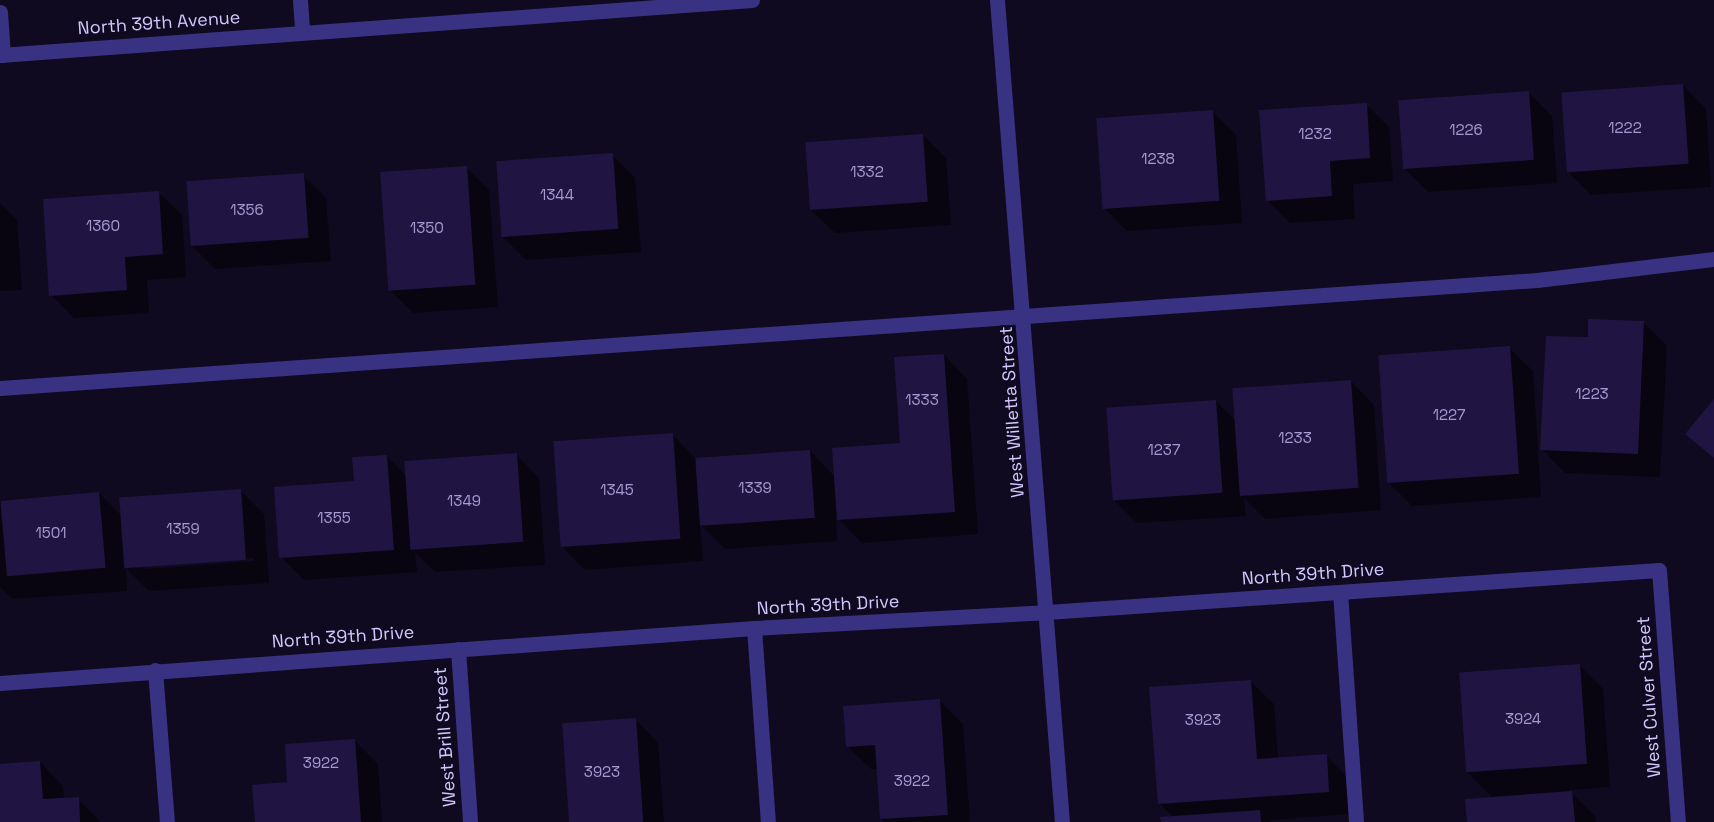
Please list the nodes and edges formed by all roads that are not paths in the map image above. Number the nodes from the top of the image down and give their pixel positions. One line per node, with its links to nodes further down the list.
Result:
1 (300, 0): 5 (street)
2 (752, 0): 5 (street, North 39th Avenue)
3 (997, 0): 8 (street, West Willetta Street)
4 (0, 12): 6 (street)
5 (302, 32): 6 (street, North 39th Avenue)
6 (2, 55)
7 (1714, 260): 8 (street)
8 (1024, 315): 9 (street); 12 (street, West Willetta Street)
9 (0, 388)
10 (1659, 570): 11 (street, North 39th Drive); 22 (street, West Culver Street)
11 (1340, 592): 12 (street, North 39th Drive); 21 (street)
12 (1047, 612): 13 (street, North 39th Drive); 20 (street, West Willetta Street)
13 (754, 628): 14 (street, North 39th Drive); 19 (street)
14 (458, 649): 15 (street, North 39th Drive); 18 (street, West Brill Street)
15 (155, 670): 16 (street, North 39th Drive); 17 (street)
16 (0, 683)
17 (166, 822)
18 (470, 822)
19 (768, 822)
20 (1062, 822)
21 (1356, 822)
22 (1678, 822)

